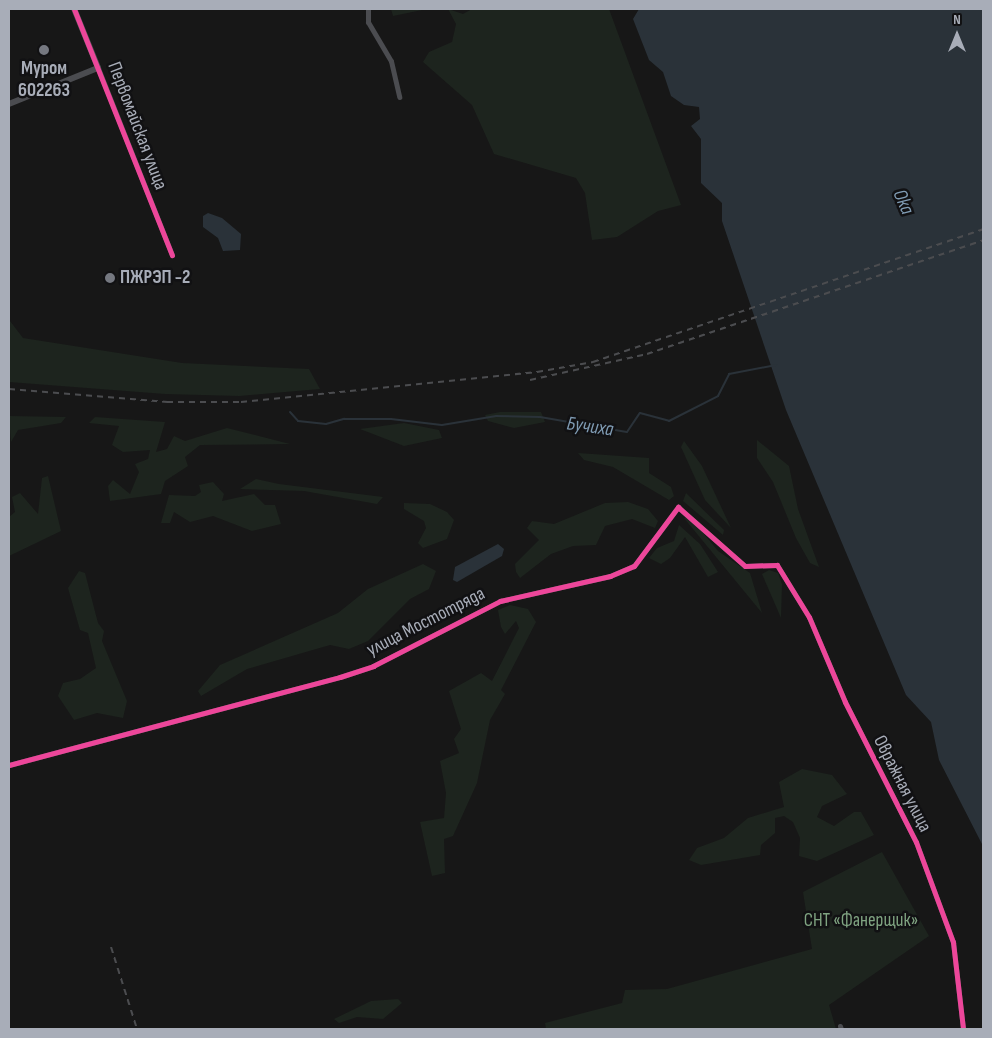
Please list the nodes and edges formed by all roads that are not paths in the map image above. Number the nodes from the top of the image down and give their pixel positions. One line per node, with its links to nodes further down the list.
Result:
1 (74, 9): 3 (street, Первомайская улица)
2 (368, 9): 4 (street)
3 (98, 68): 5 (street); 6 (street, Первомайская улица)
4 (399, 97)
5 (9, 104)
6 (172, 255)
7 (777, 565): 8 (street, улица Мостотряда); 9 (street, Овражная улица)
8 (9, 765)
9 (963, 1029)

